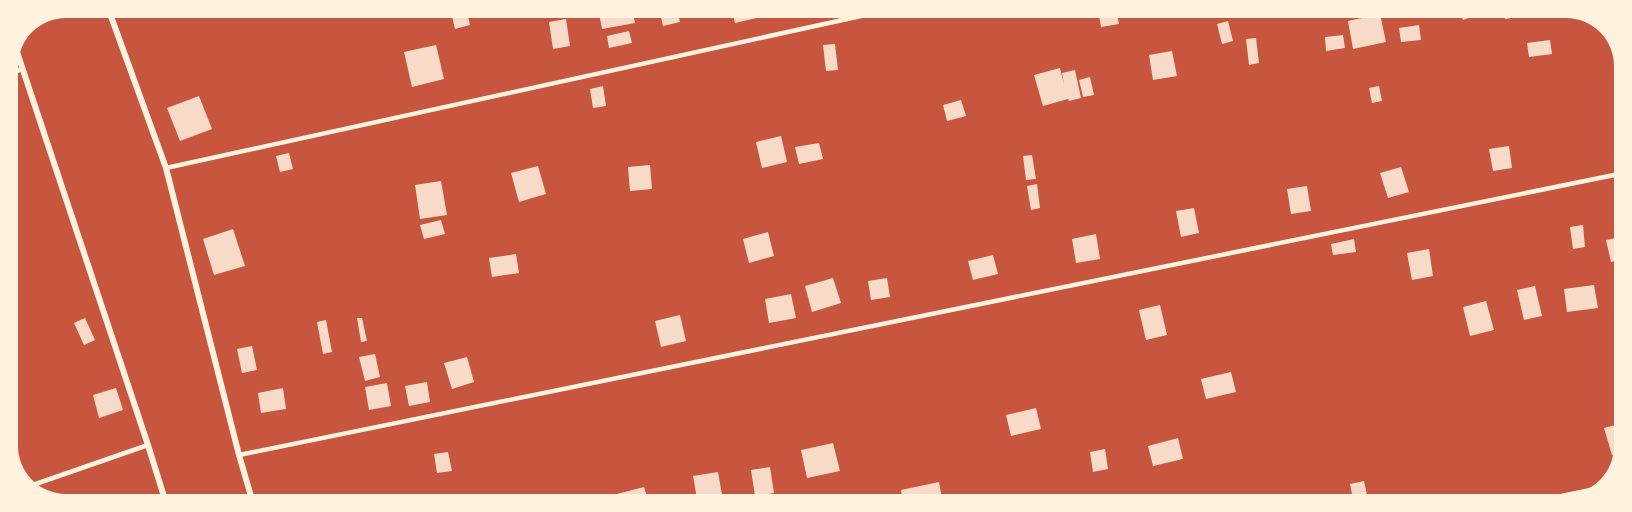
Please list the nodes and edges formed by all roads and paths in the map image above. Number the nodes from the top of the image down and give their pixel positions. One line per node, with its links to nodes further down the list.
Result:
1 (112, 18): 6 (street)
2 (852, 18): 6 (lane)
3 (19, 58): 4 (street)
4 (22, 68): 5 (lane); 8 (street)
5 (18, 71)
6 (166, 168): 9 (street)
7 (1614, 175): 9 (lane)
8 (148, 445): 10 (lane); 11 (street)
9 (239, 455): 12 (street)
10 (36, 484)
11 (163, 494)
12 (251, 494)

